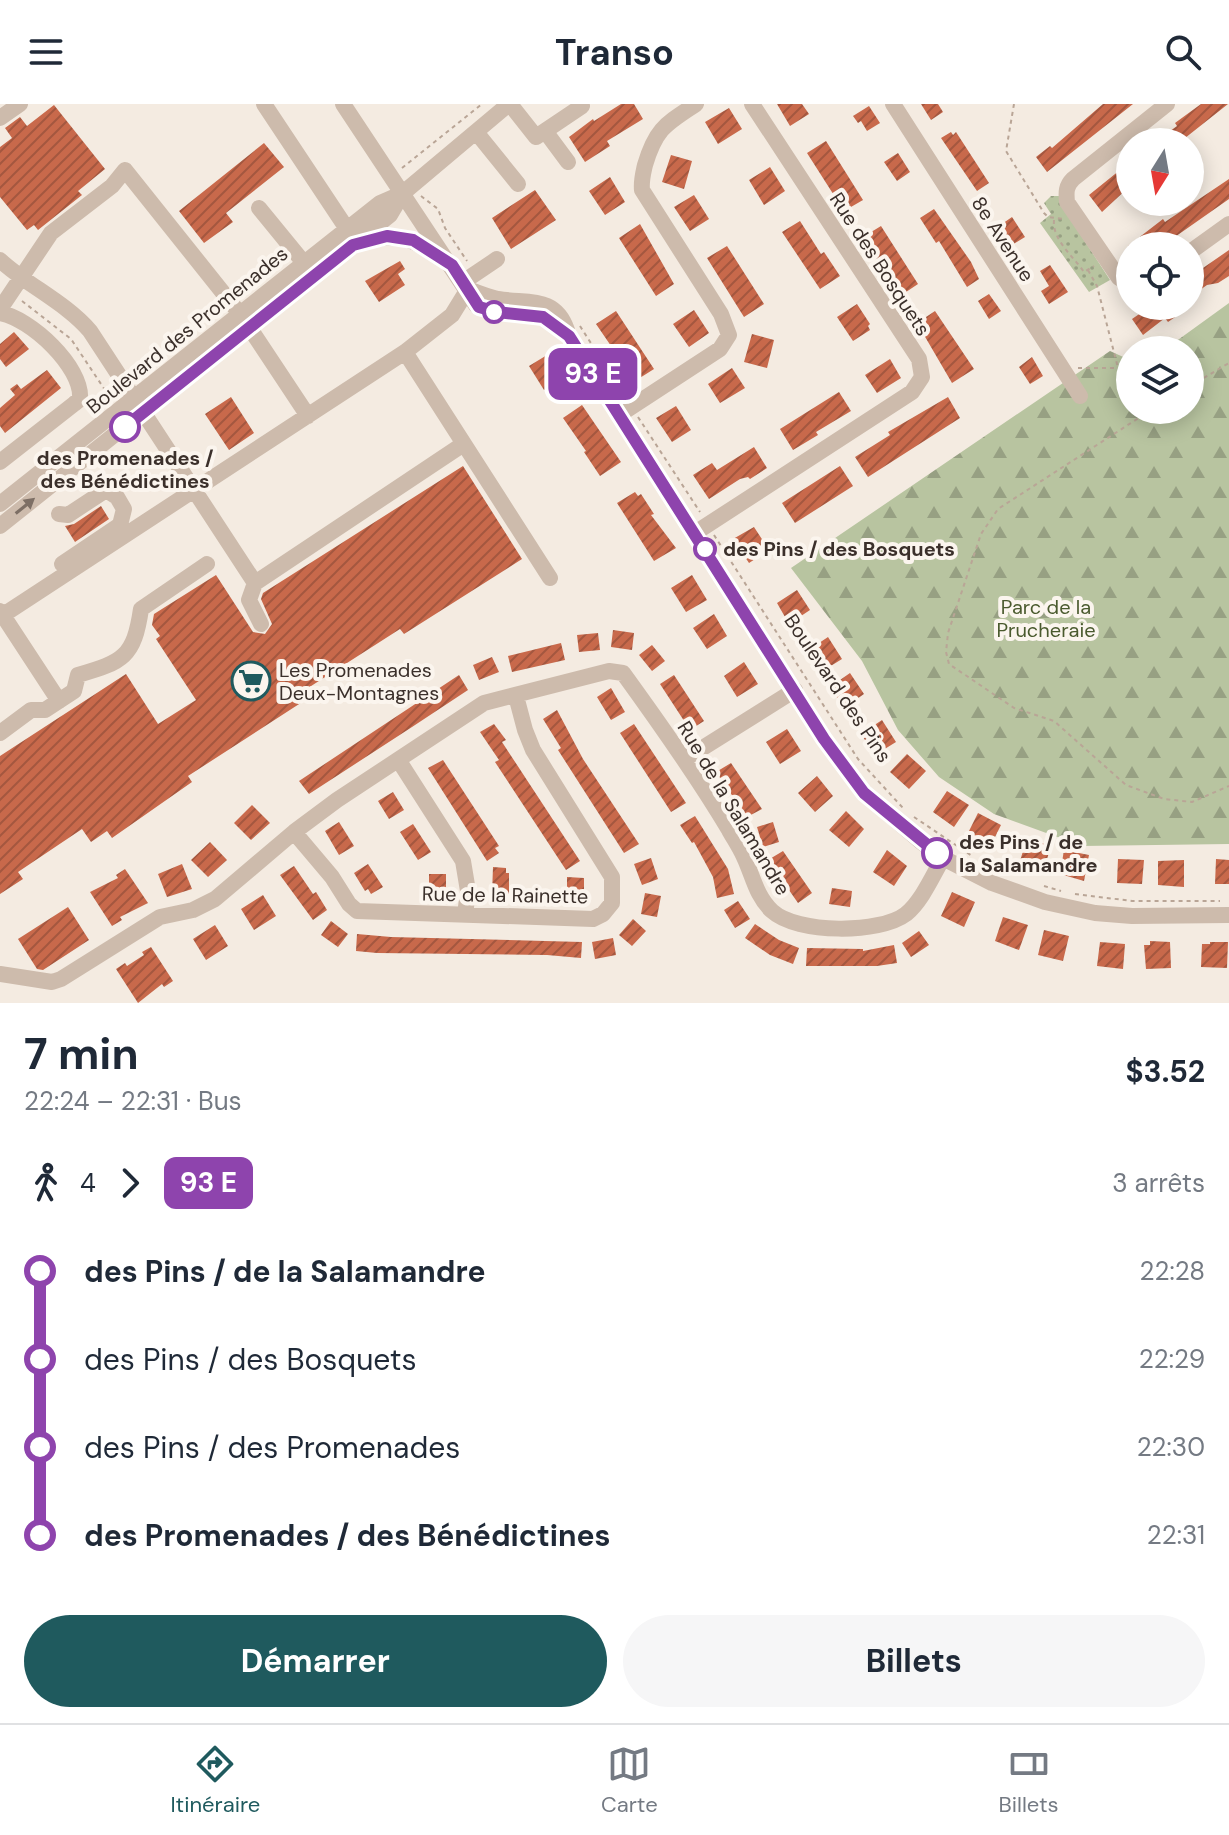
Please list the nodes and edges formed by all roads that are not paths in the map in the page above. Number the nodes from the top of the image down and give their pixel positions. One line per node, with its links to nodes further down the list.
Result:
1 (20, 104): 10 (street)
2 (264, 104): 18 (street)
3 (343, 104): 15 (street)
4 (510, 104): 11 (street); 12 (street, Boulevard des Promenades)
5 (696, 104): 35 (street)
6 (752, 104): 43 (street, Rue des Bosquets)
7 (893, 104): 33 (street, 8e Avenue)
8 (1167, 104): 24 (street)
9 (582, 106): 11 (street)
10 (0, 118)
11 (545, 131): 13 (street)
12 (476, 132): 14 (street); 15 (street, Boulevard des Promenades)
13 (568, 162)
14 (518, 184)
15 (403, 193): 18 (street, Boulevard des Promenades); 23 (street)
16 (259, 208): 22 (street)
17 (1229, 224): 19 (street)
18 (350, 237): 22 (street, Boulevard des Promenades); 23 (street); 30 (street, Boulevard des Promenades)
19 (1204, 242)
20 (497, 259): 26 (street)
21 (0, 260): 25 (street)
22 (304, 263): 30 (street, Boulevard des Promenades)
23 (452, 265): 26 (street)
24 (1116, 274)
25 (22, 280): 28 (street); 30 (street); 34 (street)
26 (468, 280): 27 (street); 29 (street); 31 (street)
27 (484, 310): 29 (street, Boulevard des Pins); 31 (street, Boulevard des Pins)
28 (0, 311): 38 (street)
29 (452, 315): 32 (street)
30 (245, 320): 34 (street, Boulevard des Promenades); 36 (street)
31 (569, 336): 35 (street, Boulevard des Pins)
32 (405, 352): 36 (street); 37 (street)
33 (1080, 396)
34 (138, 406): 39 (street); 40 (street, Boulevard des Promenades); 42 (street, Boulevard des Promenades, one-way to 34)
35 (619, 415): 43 (street, Boulevard des Pins)
36 (308, 416): 39 (street)
37 (462, 445): 46 (street); 47 (street)
38 (1, 459)
39 (194, 490): 47 (street); 48 (street)
40 (0, 504)
41 (59, 514): 44 (street)
42 (0, 526)
43 (695, 533): 50 (street, Boulevard des Pins)
44 (62, 564)
45 (207, 564): 52 (street)
46 (550, 578)
47 (255, 583): 49 (street)
48 (1, 614): 52 (street)
49 (261, 624)
50 (795, 690): 54 (street); 57 (street, Boulevard des Pins)
51 (516, 696): 54 (street, Rue de la Salamandre); 55 (street, Rue de la Salamandre); 58 (street, Rue de la Rainette)
52 (59, 701): 53 (street)
53 (0, 733)
54 (685, 759): 57 (street, Rue de la Salamandre)
55 (399, 761): 56 (street, Rue de la Salamandre); 58 (street)
56 (294, 832): 58 (street, Rue de la Rainette); 60 (street, Rue de la Salamandre)
57 (943, 858): 59 (street, Boulevard des Pins)
58 (465, 915)
59 (1229, 915)
60 (0, 974)

